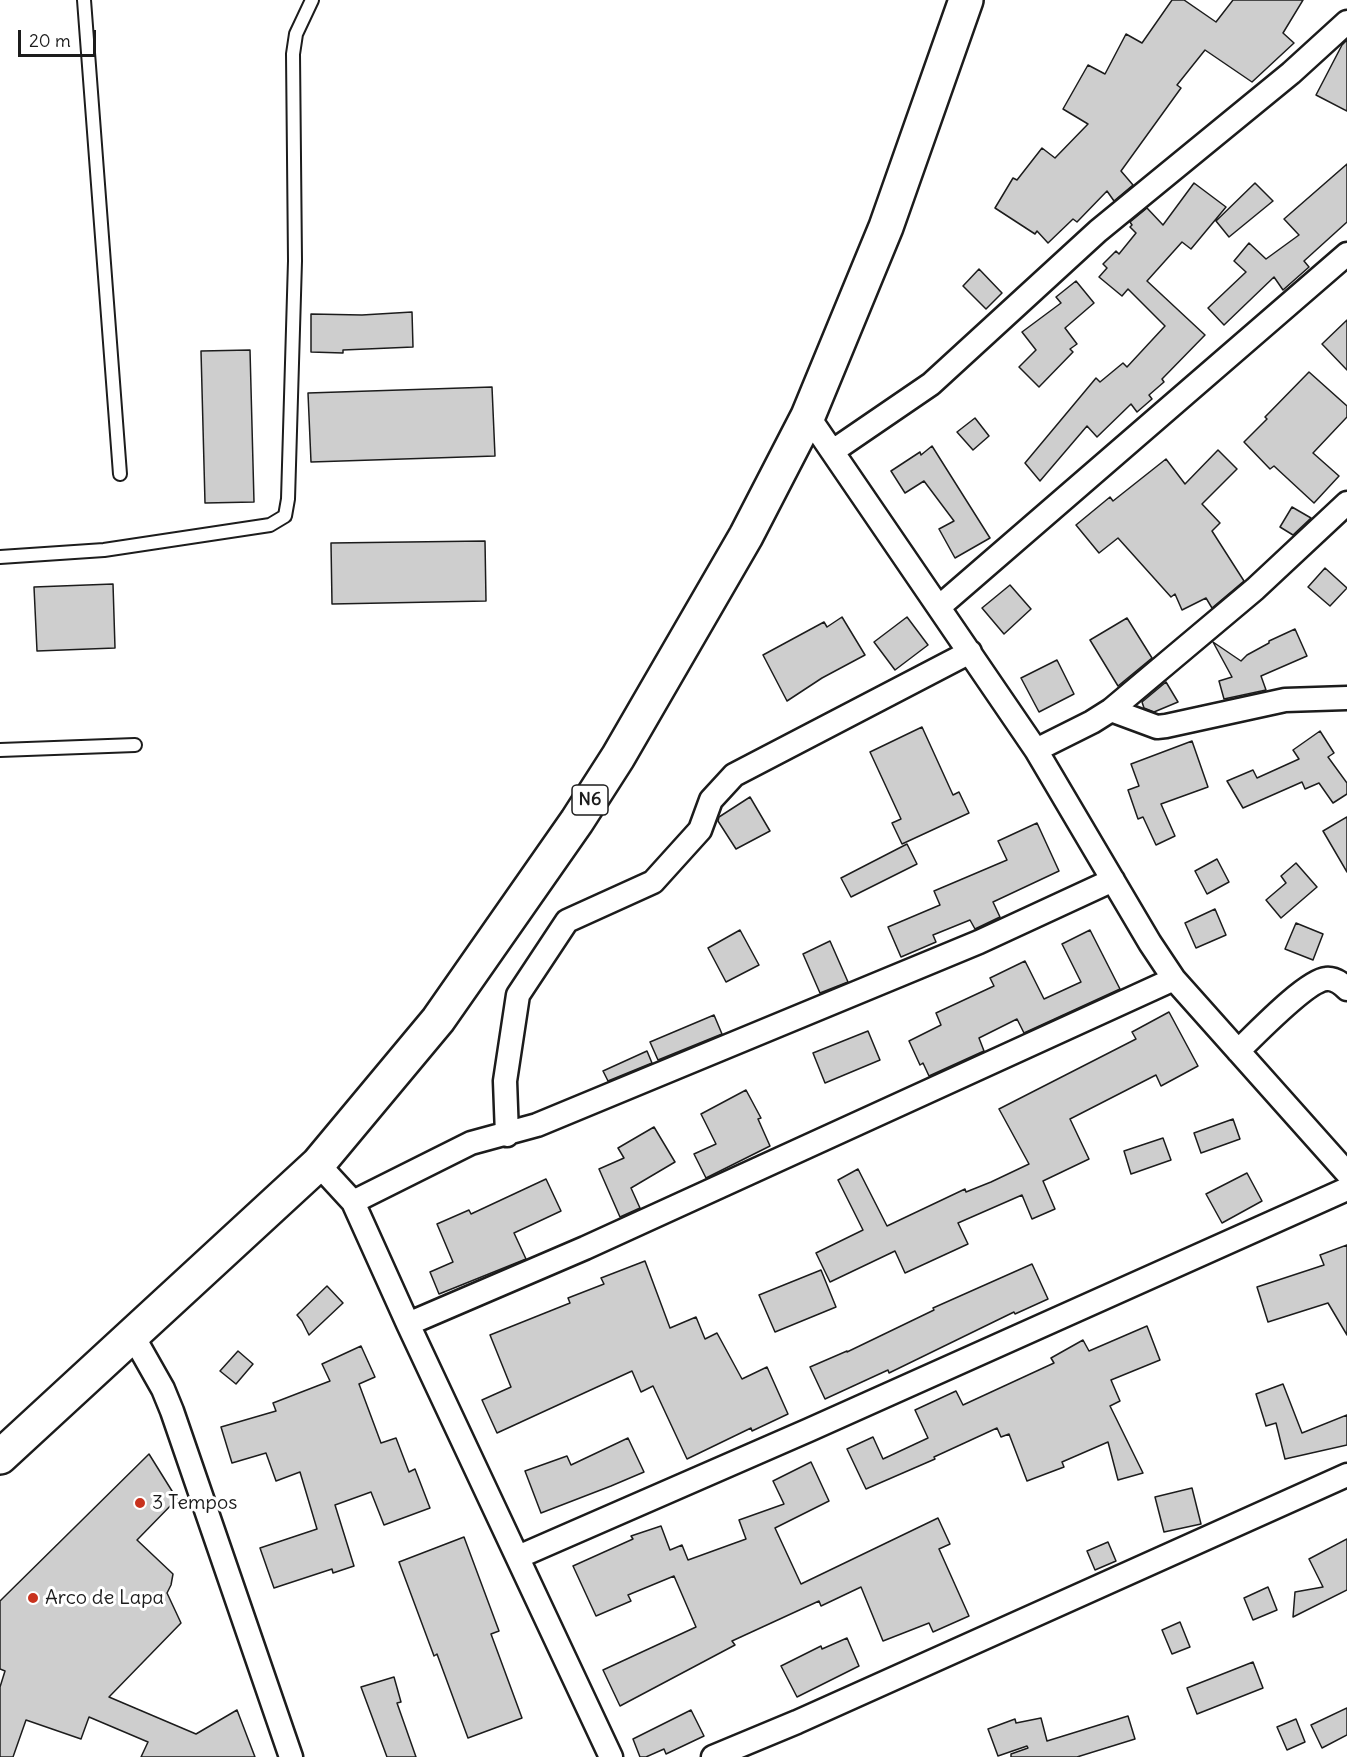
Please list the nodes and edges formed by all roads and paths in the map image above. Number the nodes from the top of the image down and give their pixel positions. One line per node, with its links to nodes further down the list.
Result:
1 (84, 0): 8 (lane)
2 (312, 0): 10 (lane)
3 (966, 0): 6 (highway, N6)
4 (1347, 22): 7 (street)
5 (1347, 254): 11 (street)
6 (808, 416): 7 (street); 23 (highway, N6)
7 (833, 451): 11 (street)
8 (120, 474)
9 (1347, 503): 14 (street)
10 (0, 558)
11 (939, 607): 12 (street)
12 (970, 652): 17 (street); 22 (street)
13 (1347, 698): 14 (street)
14 (1111, 710): 17 (street)
15 (135, 746): 16 (lane)
16 (0, 750)
17 (1036, 750): 18 (street)
18 (1113, 880): 19 (street); 22 (street)
19 (1174, 979): 21 (street); 27 (street)
20 (1347, 988): 21 (street)
21 (1238, 1051): 24 (street)
22 (507, 1135): 26 (street)
23 (318, 1164): 26 (street); 28 (highway, N6)
24 (1347, 1173)
25 (1347, 1190): 31 (street)
26 (353, 1202): 27 (street)
27 (408, 1324): 31 (street)
28 (133, 1336): 29 (highway, N6); 32 (street)
29 (0, 1457)
30 (1347, 1475): 34 (street)
31 (518, 1557): 33 (street)
32 (291, 1757)
33 (611, 1757)
34 (713, 1757)

